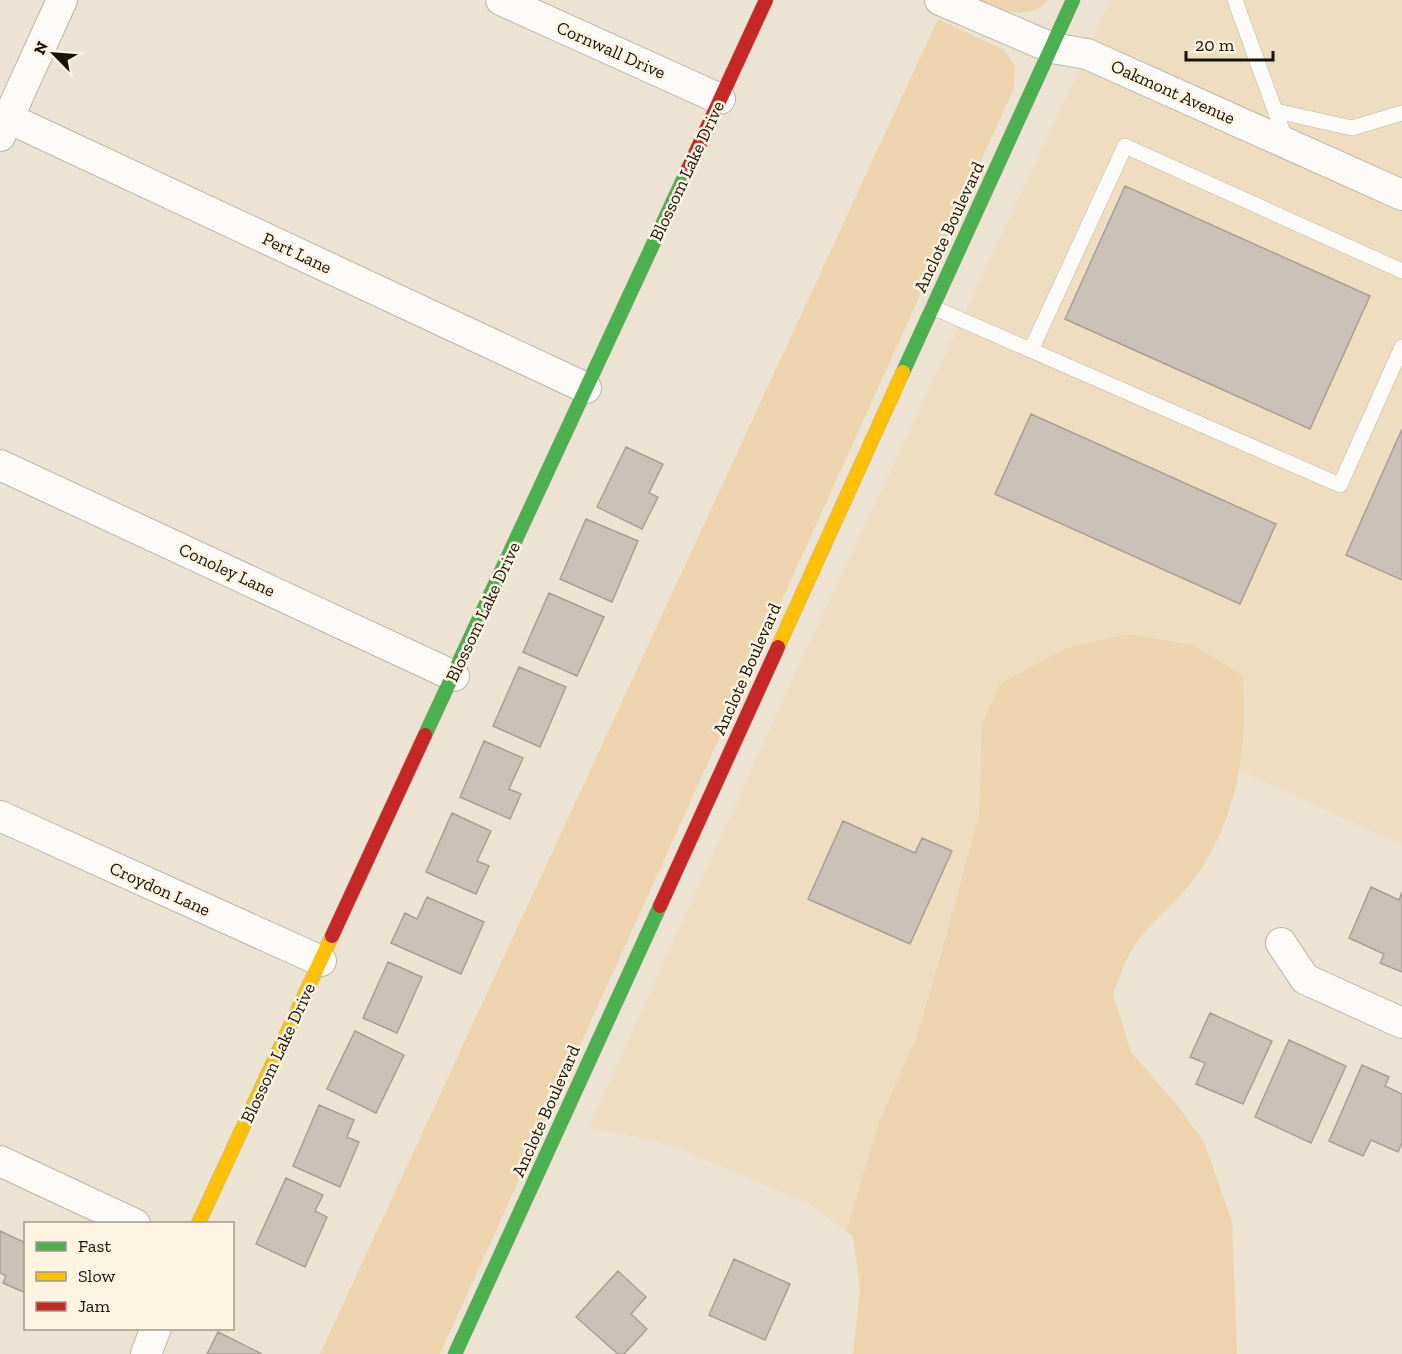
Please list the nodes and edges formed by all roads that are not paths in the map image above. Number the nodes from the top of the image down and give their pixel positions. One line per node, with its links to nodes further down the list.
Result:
1 (62, 0): 11 (street)
2 (501, 0): 8 (street, Cornwall Drive)
3 (766, 0): 8 (street, Blossom Lake Drive)
4 (940, 0): 7 (street, Oakmont Avenue)
5 (1073, 0): 7 (street, Anclote Boulevard)
6 (1235, 0): 9 (lane)
7 (1052, 48): 12 (street, Oakmont Avenue); 15 (street, Anclote Boulevard)
8 (720, 99): 18 (street, Blossom Lake Drive)
9 (1276, 111): 10 (lane); 12 (lane)
10 (1402, 113)
11 (4, 127): 18 (street, Pert Lane)
12 (1287, 144): 13 (street, Oakmont Avenue)
13 (1402, 195)
14 (1402, 271): 17 (lane)
15 (932, 307): 17 (lane); 30 (street, Anclote Boulevard)
16 (1402, 347): 17 (lane)
17 (1031, 350)
18 (586, 388): 20 (street, Blossom Lake Drive)
19 (0, 465): 20 (street, Conoley Lane)
20 (454, 676): 23 (street, Blossom Lake Drive)
21 (0, 816): 23 (street, Croydon Lane)
22 (1281, 943): 24 (street)
23 (321, 961): 27 (street, Blossom Lake Drive)
24 (1402, 1023)
25 (0, 1161): 26 (street)
26 (131, 1222)
27 (199, 1222)
28 (156, 1330): 29 (street)
29 (146, 1354)
30 (455, 1354)

